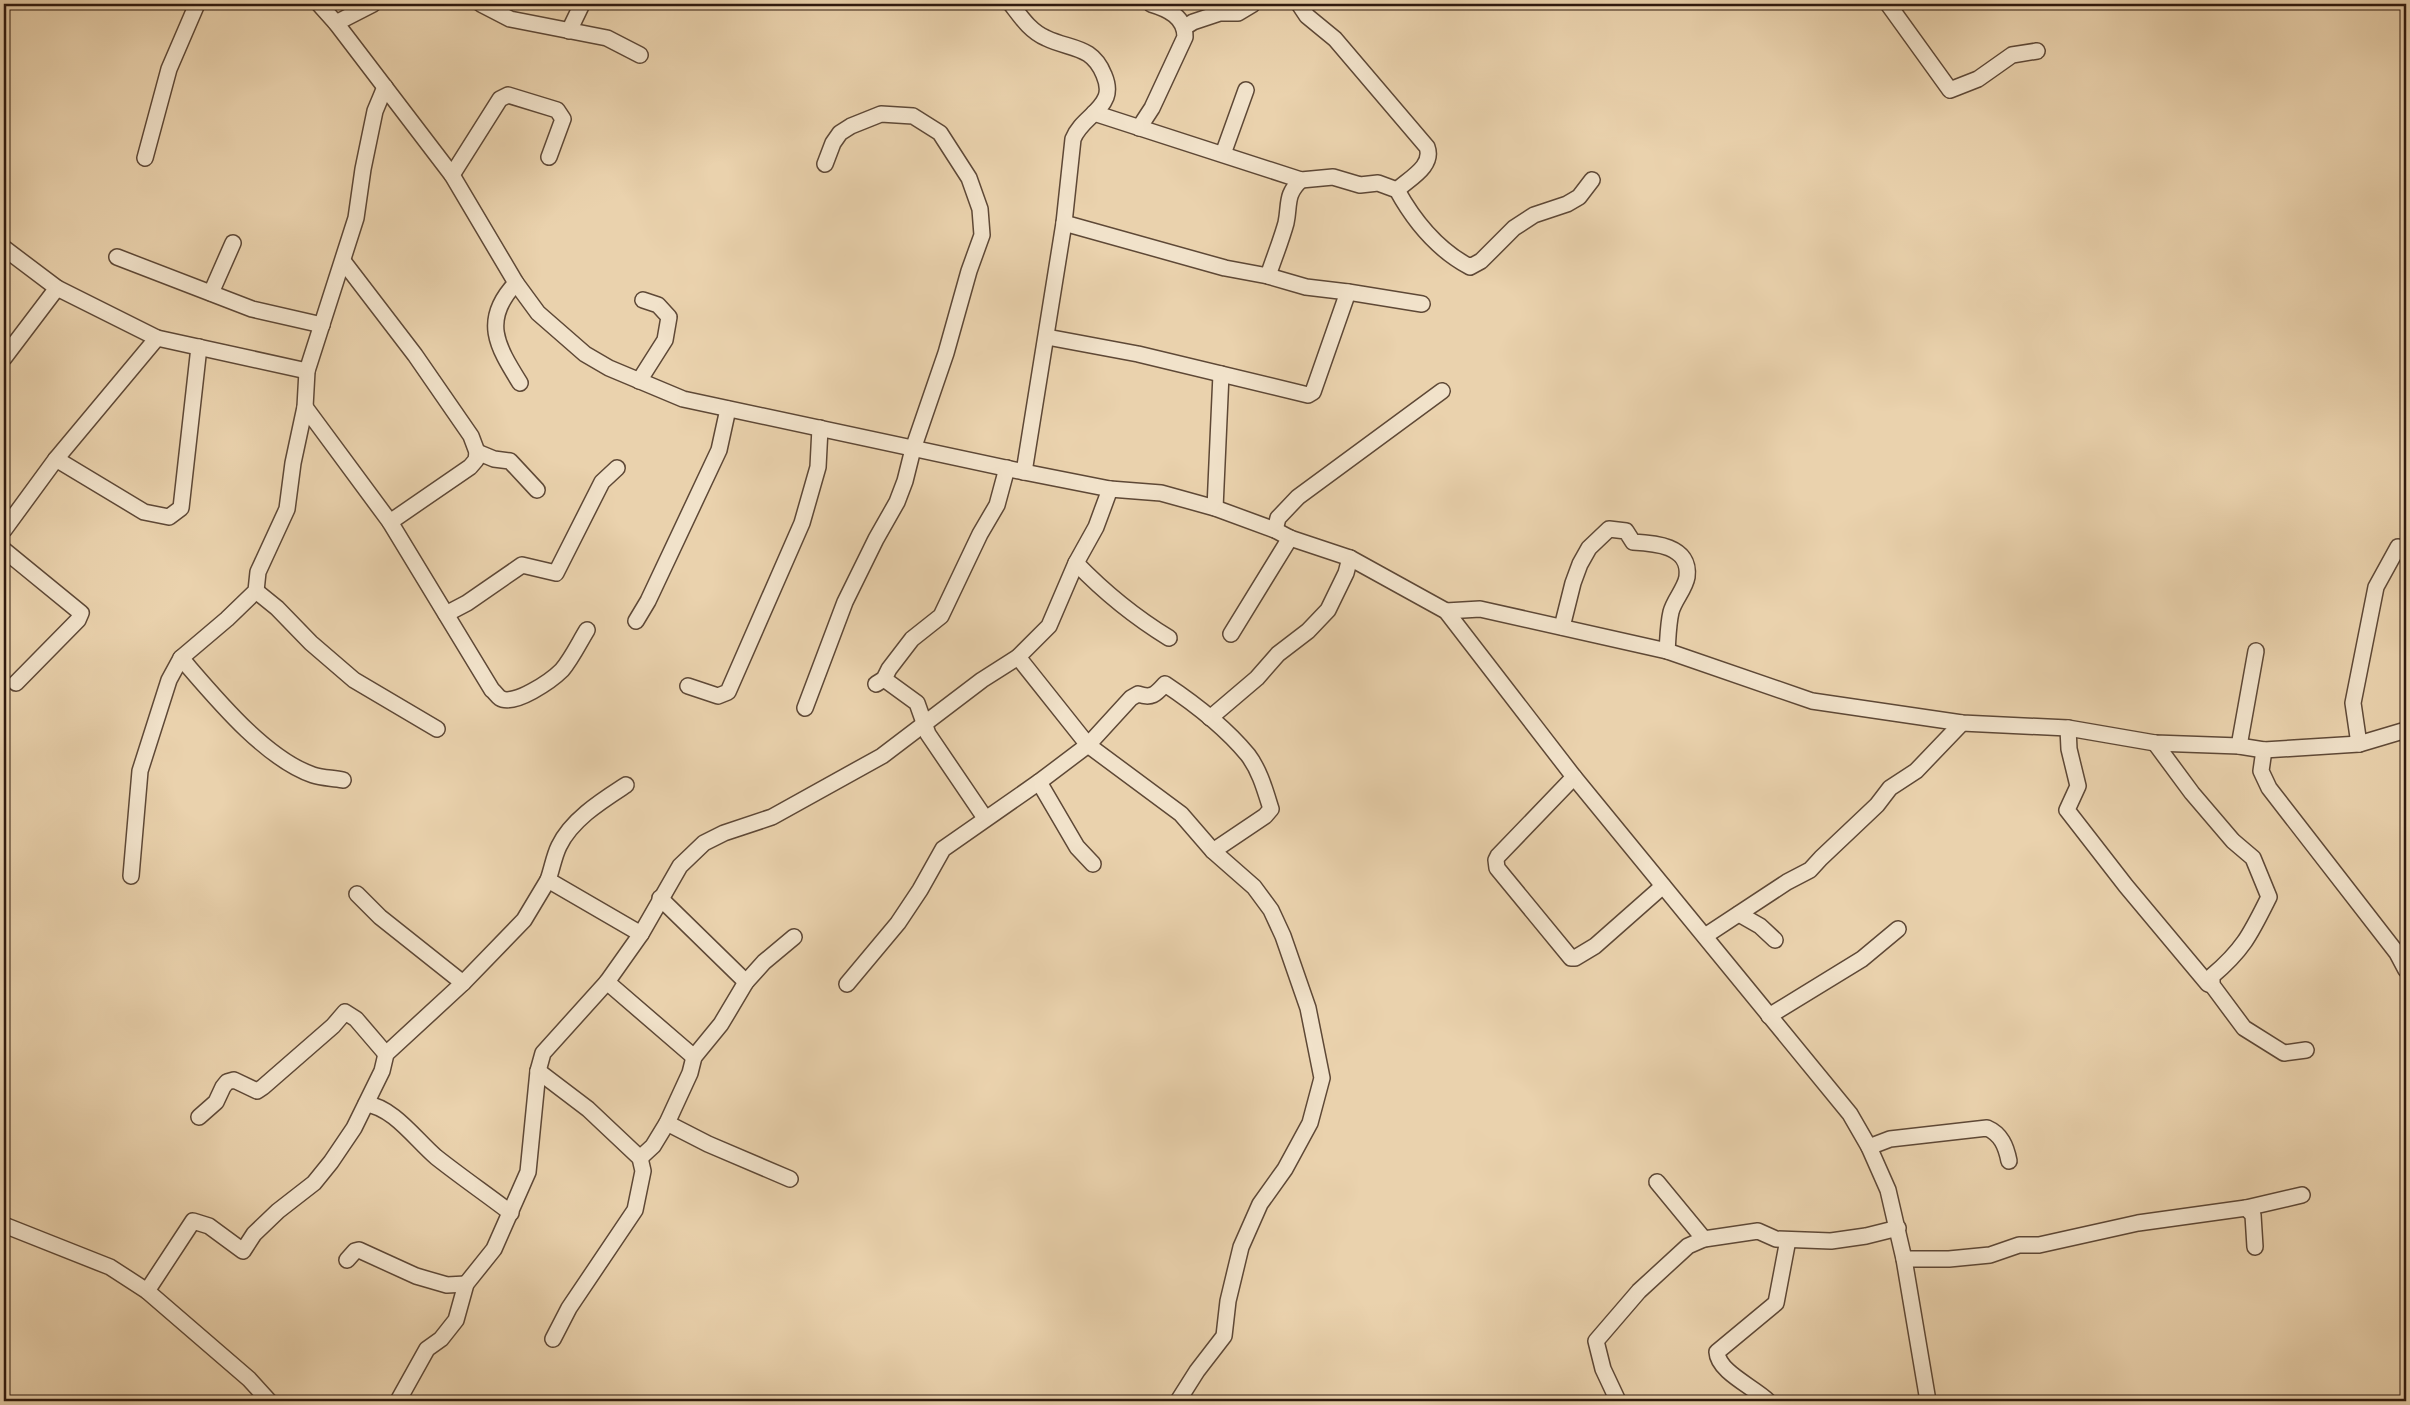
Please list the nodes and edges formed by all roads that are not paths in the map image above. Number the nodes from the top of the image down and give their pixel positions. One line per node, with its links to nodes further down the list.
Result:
1 (196, 4): 22 (street)
2 (319, 4): 11 (street)
3 (373, 4): 11 (street)
4 (481, 4): 13 (street)
5 (582, 4): 13 (street)
6 (1010, 4): 18 (street)
7 (1151, 4): 12 (street)
8 (1253, 4): 12 (street)
9 (1299, 4): 27 (street)
10 (1888, 4): 14 (street)
11 (336, 23): 16 (street)
12 (1185, 27): 19 (street)
13 (568, 31): 15 (street)
14 (2037, 51)
15 (640, 55)
16 (385, 87): 24 (street); 32 (street)
17 (1246, 90): 20 (street)
18 (1094, 113): 19 (street); 28 (street)
19 (1139, 128): 20 (street)
20 (1223, 154): 25 (street)
21 (549, 157): 24 (street)
22 (145, 158)
23 (825, 164): 53 (street)
24 (452, 175): 34 (street)
25 (1301, 180): 27 (street); 33 (street)
26 (1592, 180): 27 (street)
27 (1397, 190)
28 (1064, 223): 33 (street); 41 (street)
29 (233, 243): 37 (street)
30 (4, 248): 35 (street)
31 (118, 257): 37 (street)
32 (343, 261): 40 (street); 54 (street)
33 (1268, 276): 36 (street)
34 (516, 284): 47 (street); 48 (street)
35 (57, 288): 42 (street); 44 (street)
36 (1348, 292): 39 (street); 46 (street)
37 (211, 293): 40 (street)
38 (643, 300): 47 (street)
39 (1422, 304)
40 (322, 325): 45 (street)
41 (1047, 337): 46 (street); 58 (street)
42 (157, 338): 43 (street); 55 (street)
43 (199, 348): 45 (street); 55 (street)
44 (4, 358)
45 (307, 371): 50 (street)
46 (1221, 374): 61 (street)
47 (639, 381): 51 (street)
48 (520, 383)
49 (1442, 391): 64 (street)
50 (306, 407): 62 (street); 70 (street)
51 (728, 409): 52 (street); 73 (street)
52 (820, 428): 53 (street); 83 (street)
53 (913, 449): 57 (street); 84 (street)
54 (477, 452): 60 (street); 62 (street)
55 (56, 460): 63 (street)
56 (617, 468): 72 (street)
57 (1007, 468): 58 (street); 86 (street)
58 (1024, 472): 59 (street)
59 (1110, 489): 61 (street); 69 (street)
60 (538, 490)
61 (1215, 508): 64 (street)
62 (390, 522): 72 (street)
63 (4, 530)
64 (1275, 530): 65 (street)
65 (1290, 538): 68 (street); 76 (street)
66 (2398, 547): 92 (street)
67 (4, 550): 82 (street)
68 (1350, 558): 71 (street); 85 (street)
69 (1076, 563): 77 (street); 81 (street)
70 (256, 591): 80 (street); 89 (street)
71 (1446, 611): 74 (street); 96 (street)
72 (446, 614): 75 (street)
73 (636, 621)
74 (1562, 627): 78 (street); 78 (street)
75 (587, 630)
76 (1231, 634)
77 (1169, 638)
78 (1667, 651): 87 (street)
79 (2256, 651): 94 (street)
80 (181, 658): 97 (street); 103 (street)
81 (1018, 658): 86 (street); 93 (street)
82 (16, 683)
83 (688, 686)
84 (805, 708)
85 (1210, 718): 93 (street); 101 (street)
86 (924, 722): 100 (street); 107 (street)
87 (1962, 723): 88 (street); 108 (street)
88 (2068, 728): 91 (street); 119 (street)
89 (437, 729)
90 (2406, 730): 92 (street)
91 (2155, 743): 94 (street); 119 (street)
92 (2359, 744): 95 (street)
93 (1088, 745): 98 (street); 101 (street)
94 (2239, 746): 95 (street)
95 (2264, 750): 114 (street)
96 (1574, 777): 105 (street); 105 (street)
97 (343, 780)
98 (1039, 782): 100 (street); 102 (street)
99 (626, 785): 104 (street)
100 (985, 818): 118 (street)
101 (1213, 851): 148 (street)
102 (1094, 864)
103 (131, 876)
104 (548, 880): 110 (street); 117 (street)
105 (1663, 886): 112 (street)
106 (357, 894): 117 (street)
107 (660, 898): 110 (street); 116 (street)
108 (1739, 914): 112 (street); 113 (street)
109 (1898, 929): 120 (street)
110 (641, 934): 115 (street)
111 (794, 936): 116 (street)
112 (1705, 936): 120 (street)
113 (1775, 940)
114 (2406, 970)
115 (607, 982): 123 (street); 124 (street)
116 (746, 982): 123 (street)
117 (463, 983): 122 (street)
118 (847, 984)
119 (2212, 985): 121 (street)
120 (1769, 1016): 128 (street)
121 (2306, 1050)
122 (386, 1054): 125 (street); 126 (street)
123 (694, 1057): 127 (street)
124 (538, 1072): 129 (street); 135 (street)
125 (366, 1104): 135 (street); 144 (street)
126 (199, 1117)
127 (667, 1123): 129 (street); 131 (street)
128 (1869, 1147): 130 (street); 137 (street)
129 (640, 1158): 145 (street)
130 (2009, 1161)
131 (790, 1179)
132 (1657, 1182): 138 (street)
133 (2302, 1195): 134 (street)
134 (2246, 1208): 140 (street); 141 (street)
135 (511, 1213): 143 (street)
136 (4, 1225): 144 (street)
137 (1898, 1228): 139 (street); 141 (street)
138 (1704, 1239): 139 (street); 149 (street)
139 (1790, 1240): 150 (street)
140 (2255, 1247)
141 (1904, 1259): 151 (street)
142 (347, 1260): 143 (street)
143 (466, 1284): 146 (street)
144 (147, 1291): 147 (street)
145 (553, 1339)
146 (402, 1400)
147 (269, 1401)
148 (1178, 1401)
149 (1618, 1401)
150 (1768, 1401)
151 (1928, 1401)

